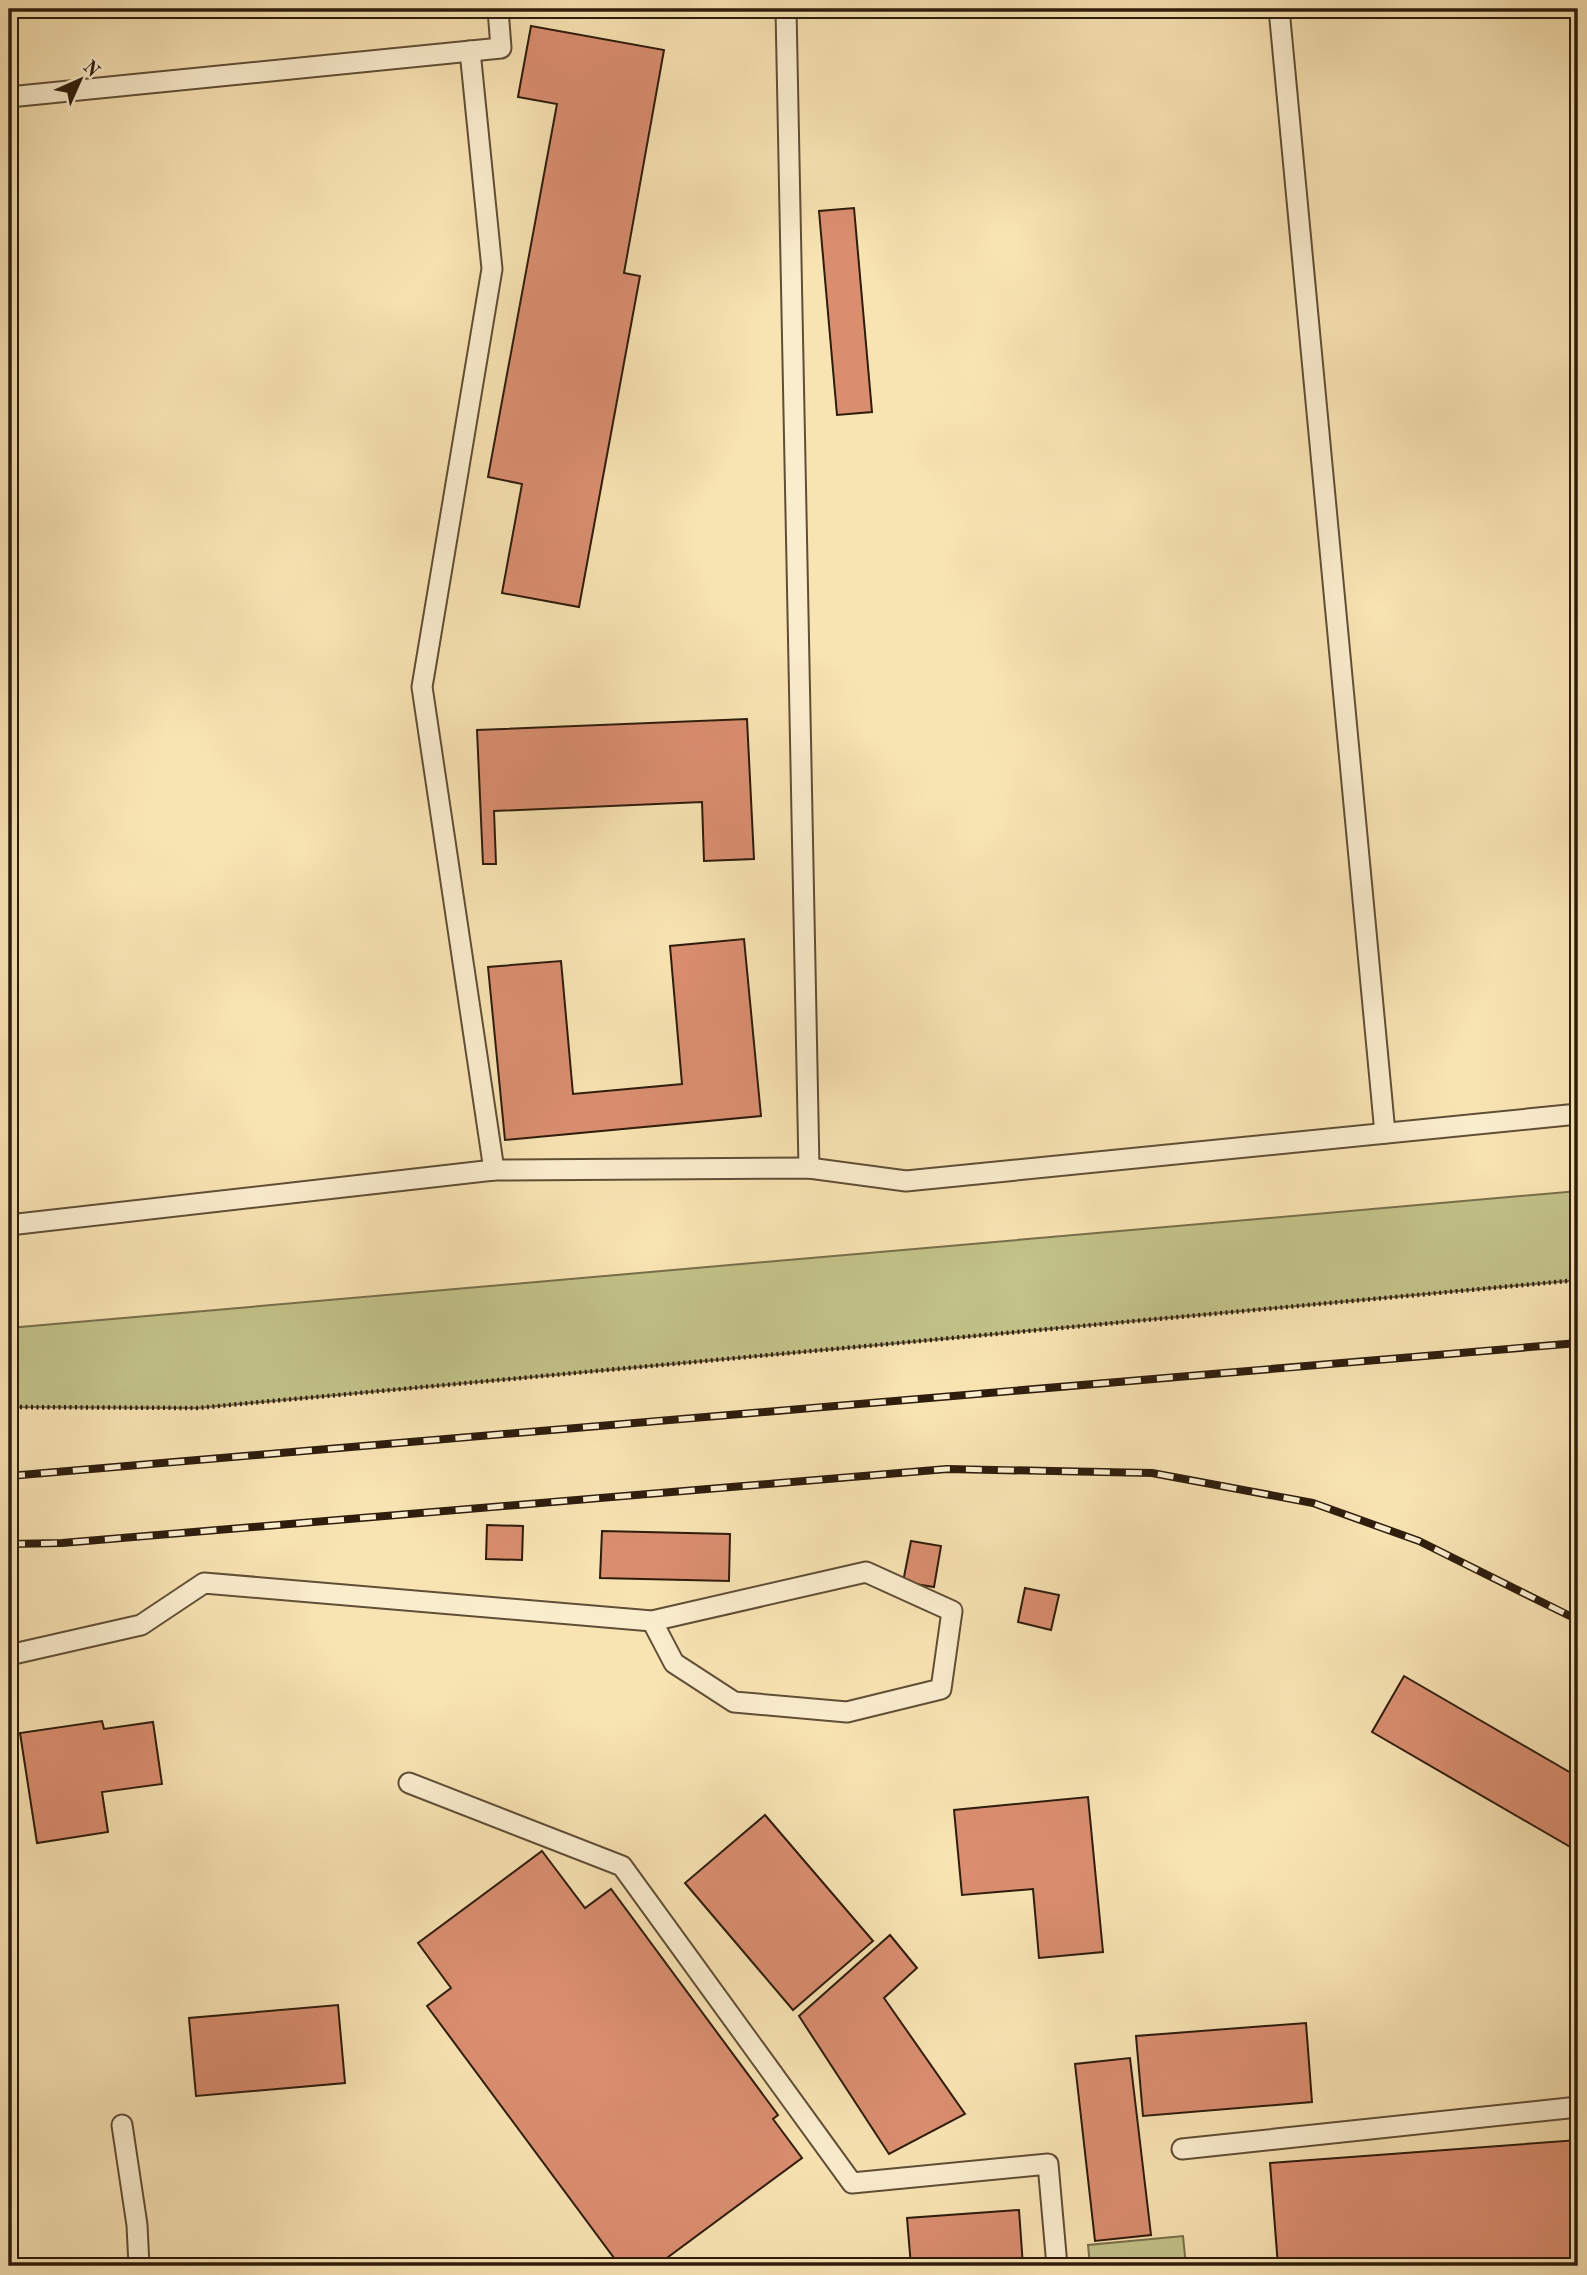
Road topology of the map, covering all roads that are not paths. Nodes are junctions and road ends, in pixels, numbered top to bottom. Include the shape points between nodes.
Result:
1 (498, 9) edge
2 (786, 9) edge
3 (1279, 9) edge
4 (470, 51) junction
5 (9, 97) edge
6 (1578, 1114) edge
7 (1385, 1133) junction
8 (809, 1168) junction
9 (494, 1170) junction
10 (9, 1225) edge
11 (652, 1622) junction
12 (9, 1655) edge
13 (409, 1783) dead end
14 (1578, 2107) edge
15 (122, 2125) dead end
16 (1182, 2149) dead end
17 (139, 2266) edge
18 (1058, 2266) edge

1 - 4 lane via 501,48
2 - 8 lane
3 - 7 lane
4 - 5 lane
4 - 9 lane via 492,269 422,687
6 - 7 lane
7 - 8 lane via 906,1181
8 - 9 lane
9 - 10 lane
11 - 11 lane via 866,1572 952,1611 941,1689 847,1712 734,1702 674,1662
11 - 12 lane via 204,1583 141,1625
13 - 18 lane via 622,1866 852,2183 1048,2164
14 - 16 lane
15 - 17 lane

